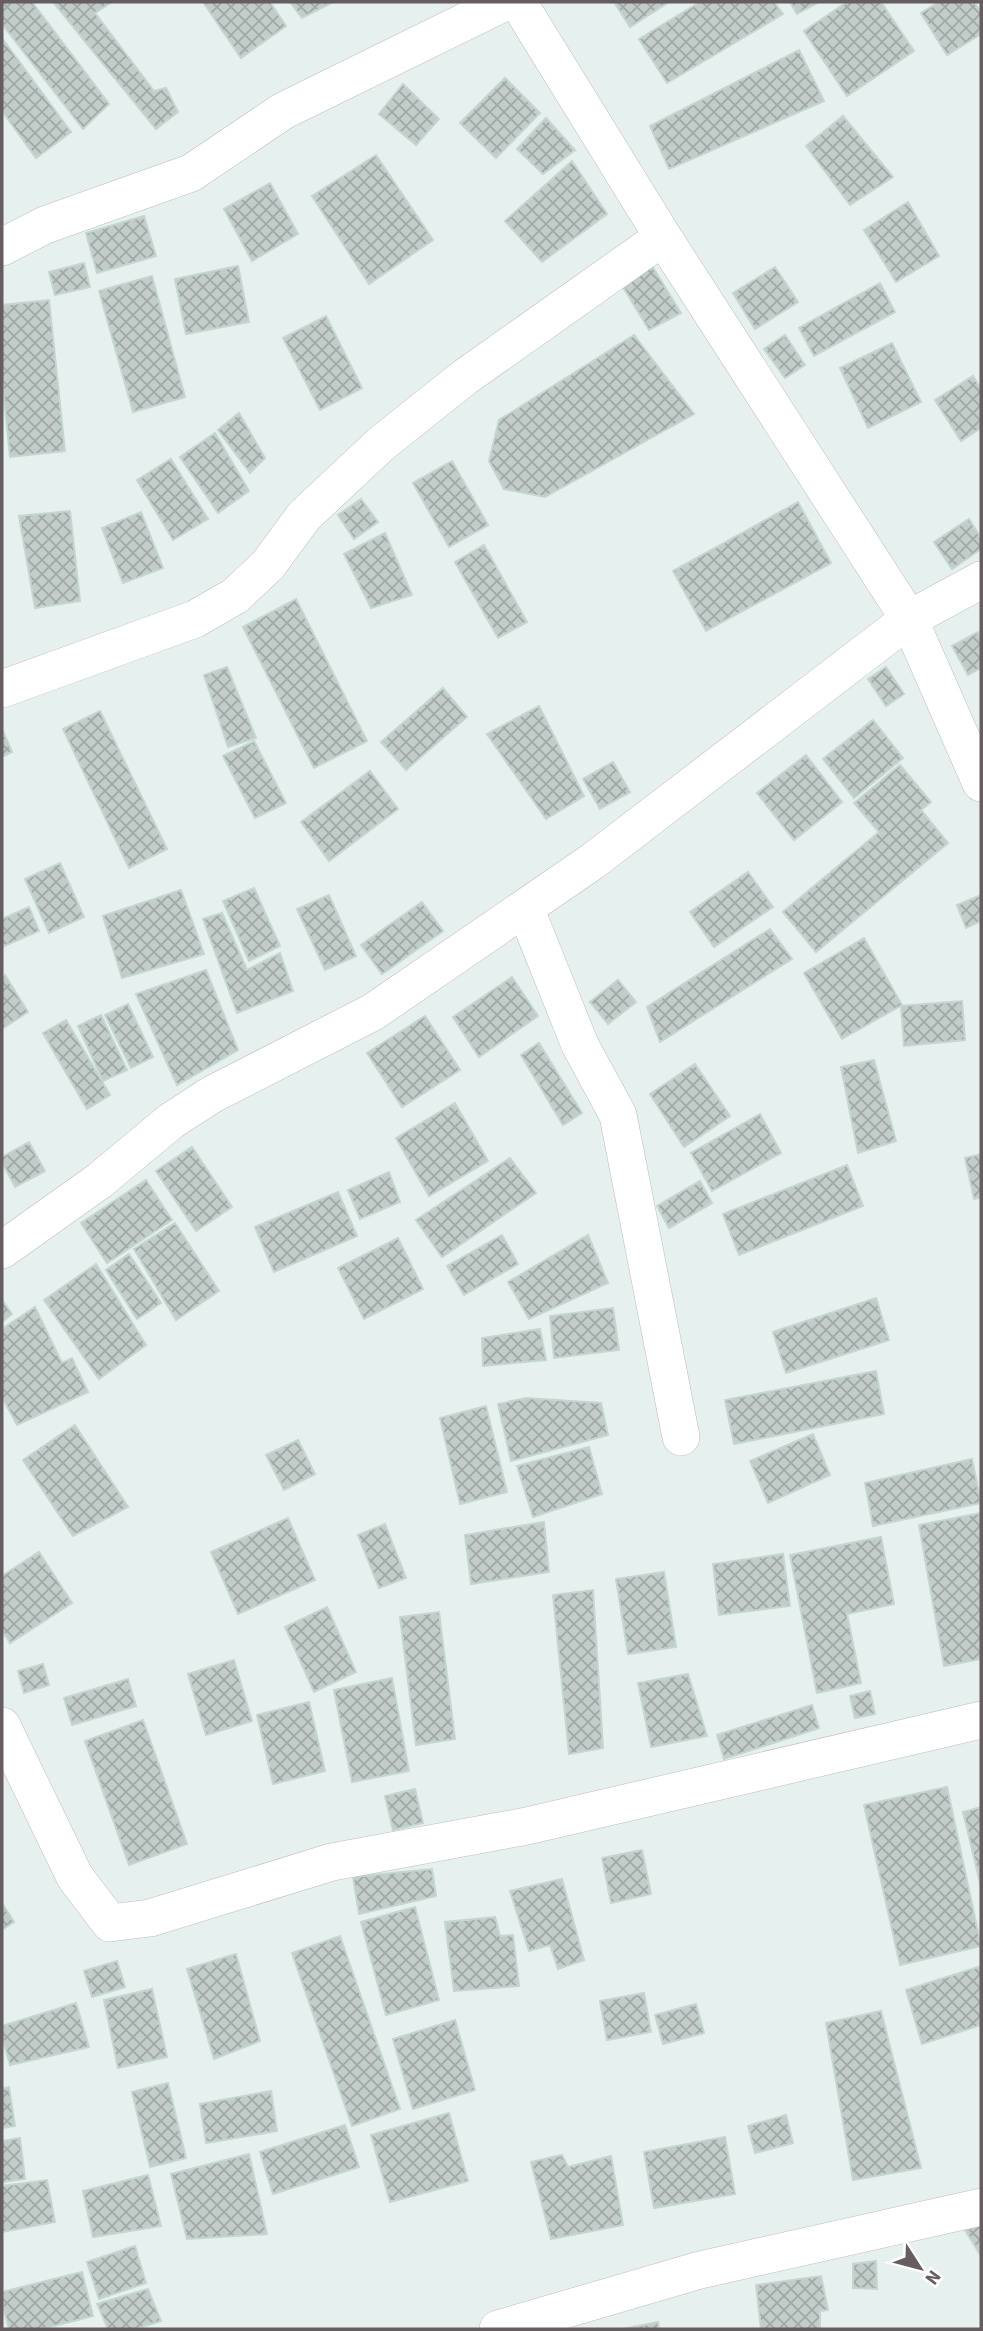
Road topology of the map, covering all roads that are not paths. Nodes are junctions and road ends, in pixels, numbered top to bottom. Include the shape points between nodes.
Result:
1 (505, 2) edge
2 (518, 2) edge
3 (663, 237) junction
4 (2, 247) edge
5 (981, 580) edge
6 (909, 620) junction
7 (2, 689) edge
8 (981, 783) edge
9 (524, 908) junction
10 (2, 1250) edge
11 (681, 1437) dead end
12 (981, 1720) edge
13 (2, 1726) edge
14 (981, 2207) edge
15 (498, 2329) edge

1 - 4 street via 283,111 191,173 45,225
2 - 3 street
3 - 6 street
3 - 7 street via 465,377 382,443 304,516 268,565 236,596 195,619
5 - 6 street
6 - 8 street
6 - 9 street via 593,861
9 - 10 street via 373,1012 171,1121 99,1181
9 - 11 street via 580,1045 618,1115
12 - 13 street via 527,1826 332,1862 150,1918 110,1923 75,1877
14 - 15 street via 700,2270

